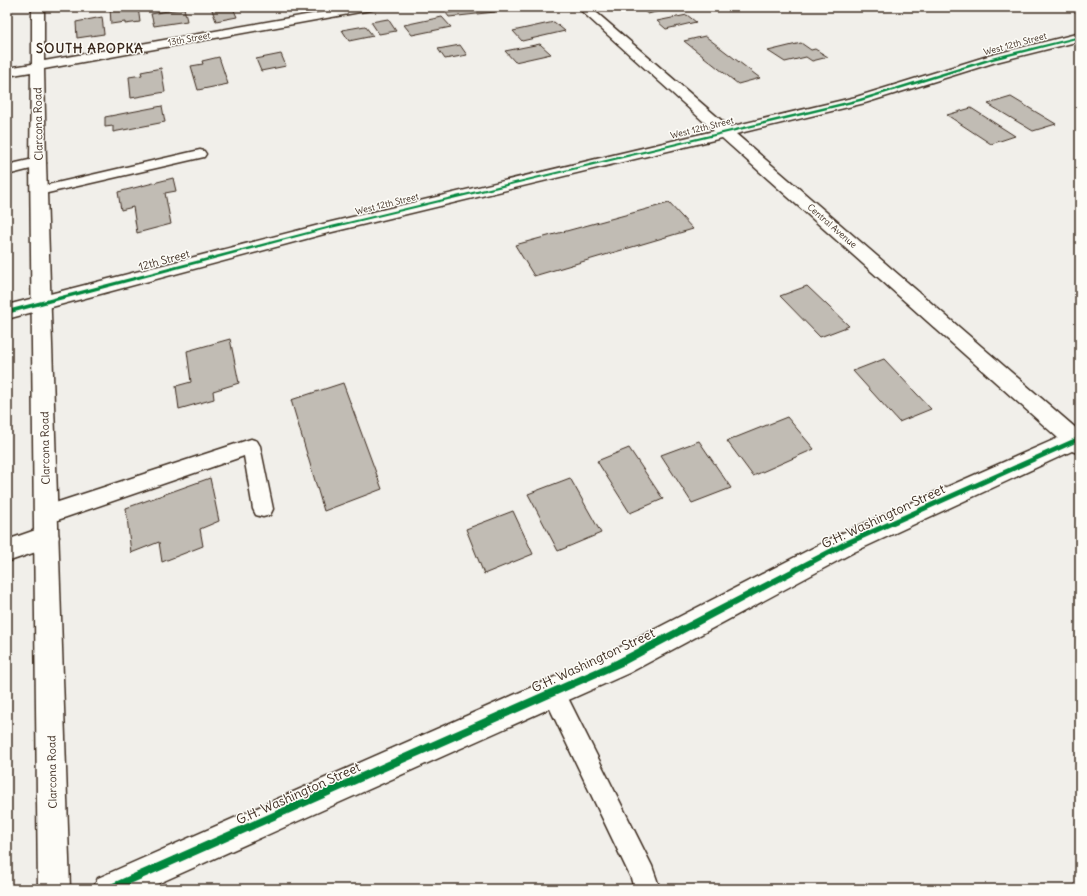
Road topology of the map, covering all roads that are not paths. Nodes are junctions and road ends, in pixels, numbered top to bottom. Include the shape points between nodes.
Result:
1 (38, 7) edge
2 (371, 7) edge
3 (583, 7) edge
4 (1080, 37) edge
5 (37, 66) junction
6 (7, 72) edge
7 (724, 131) junction
8 (200, 154) dead end
9 (38, 163) junction
10 (7, 170) edge
11 (39, 191) junction
12 (327, 228) joint
13 (42, 302) junction
14 (7, 312) edge
15 (1078, 441) edge
16 (264, 510) dead end
17 (47, 526) junction
18 (7, 551) edge
19 (553, 692) junction
20 (54, 889) edge
21 (109, 889) edge
22 (647, 889) edge

1 - 5 street, Clarcona Road
2 - 5 street, 13th Street
3 - 7 street, Central Avenue
4 - 7 street, West 12th Street via 992,59 860,100
5 - 6 street, 13th Street
5 - 9 street, Clarcona Road
7 - 12 street, West 12th Street
7 - 15 street, Central Avenue
8 - 11 lane
9 - 10 street
9 - 11 street, Clarcona Road
11 - 13 street, Clarcona Road
12 - 13 street, 12th Street
13 - 14 street, 12th Street
13 - 17 street, Clarcona Road
15 - 19 street, G.H. Washington Street via 845,544 619,663
16 - 17 lane via 251,446
17 - 18 street
17 - 20 street, Clarcona Road
19 - 21 street, G.H. Washington Street
19 - 22 lane via 643,875

